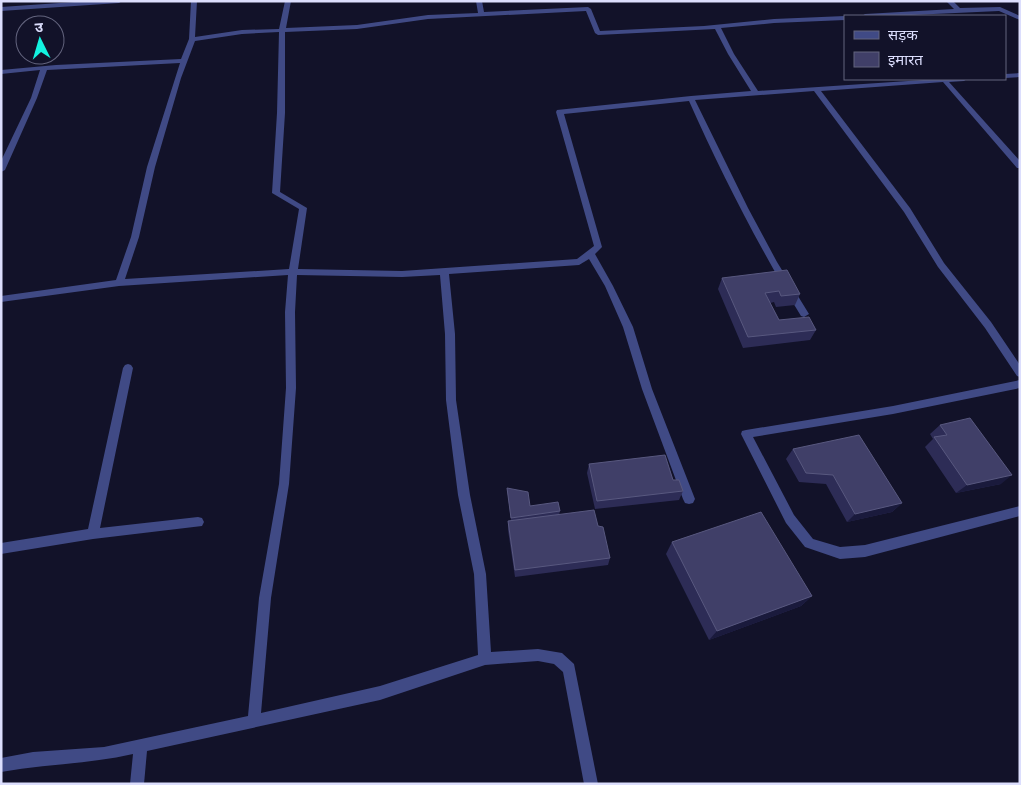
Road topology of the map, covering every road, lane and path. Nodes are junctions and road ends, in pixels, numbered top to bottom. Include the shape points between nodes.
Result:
1 (118, 1) edge
2 (194, 1) edge
3 (288, 1) edge
4 (479, 1) edge
5 (949, 1) edge
6 (59, 4) edge
7 (1, 10) edge
8 (959, 10) junction
9 (482, 14) junction
10 (882, 15) edge
11 (844, 18) edge
12 (1020, 18) edge
13 (717, 26) junction
14 (282, 31) junction
15 (192, 39) junction
16 (184, 61) junction
17 (44, 68) junction
18 (1, 72) edge
19 (1020, 75) edge
20 (1006, 76) edge
21 (944, 80) joint
22 (816, 89) junction
23 (756, 93) junction
24 (691, 98) junction
25 (1020, 166) edge
26 (1, 170) edge
27 (590, 253) junction
28 (293, 272) junction
29 (444, 272) junction
30 (119, 283) junction
31 (1, 299) edge
32 (804, 314) dead end
33 (128, 368) dead end
34 (1020, 373) edge
35 (1020, 384) edge
36 (689, 499) dead end
37 (1020, 511) edge
38 (198, 522) dead end
39 (93, 534) junction
40 (1, 549) edge
41 (485, 659) junction
42 (254, 721) junction
43 (141, 746) junction
44 (1, 765) edge
45 (137, 784) edge
46 (591, 784) edge

1 - 6 street
2 - 15 street
3 - 14 street
4 - 9 street
5 - 8 street
6 - 7 street
8 - 10 street
8 - 12 street via 1000,9
9 - 13 street via 588,9 598,33
9 - 14 street
11 - 13 street
13 - 23 street
14 - 15 street via 242,32
14 - 28 street via 276,194 303,208
15 - 16 street
16 - 17 street
16 - 30 street
17 - 18 street
17 - 26 street
19 - 20 street
21 - 22 street
21 - 25 street
22 - 23 street
22 - 34 street via 907,210 941,265 988,325
23 - 24 street
24 - 27 street via 560,112 598,247
24 - 32 street via 749,216
27 - 29 street via 578,262
27 - 36 street via 628,327 650,397
28 - 29 street
28 - 30 street
28 - 42 street via 291,388 284,484 265,598
29 - 41 street via 450,334 451,400 464,495 480,574
30 - 31 street
33 - 39 street
35 - 37 street via 893,410 746,434 790,519 809,543 840,553 865,551
38 - 39 street
39 - 40 street
41 - 42 street via 380,693
41 - 46 street via 538,655 557,658 569,669
42 - 43 street
43 - 44 street via 104,754
43 - 45 street

